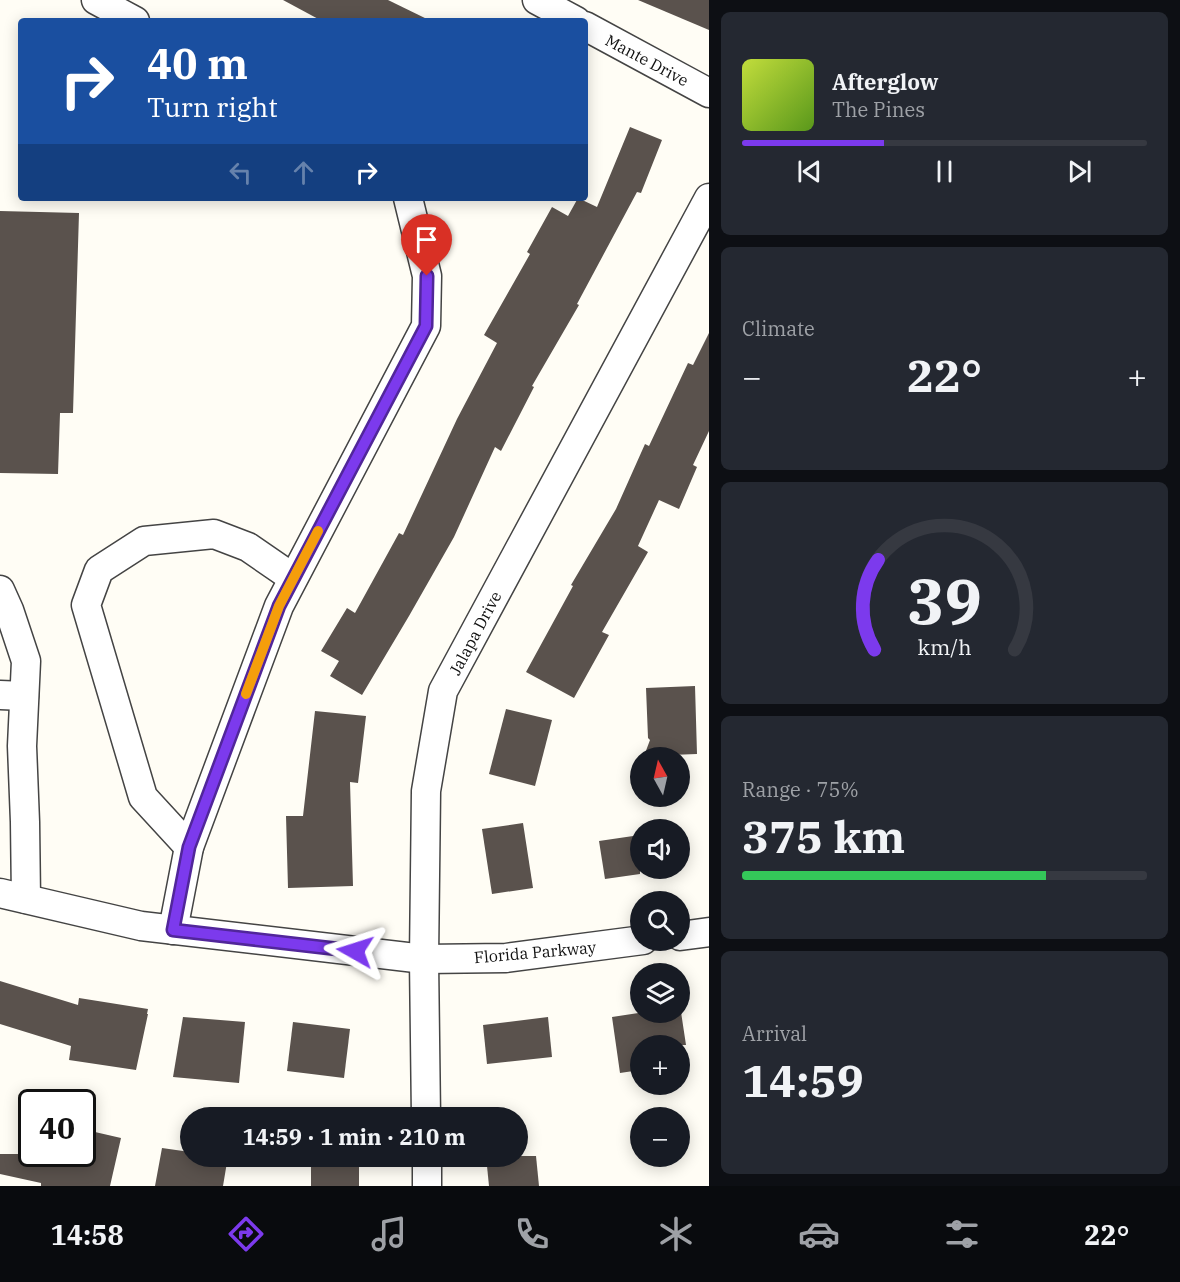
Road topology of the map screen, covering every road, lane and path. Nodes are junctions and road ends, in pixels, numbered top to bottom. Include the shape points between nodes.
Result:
1 (96, 0) edge
2 (537, 0) edge
3 (129, 18) edge
4 (570, 18) edge
5 (588, 28) edge
6 (709, 93) edge
7 (709, 198) edge
8 (409, 201) edge
9 (293, 578) junction
10 (0, 590) edge
11 (12, 695) edge
12 (12, 793) edge
13 (189, 847) junction
14 (13, 896) edge
15 (173, 930) junction
16 (709, 932) edge
17 (690, 935) edge
18 (630, 942) edge
19 (424, 959) junction
20 (426, 1107) edge
21 (427, 1167) edge
22 (427, 1186) edge

1 - 3 street
2 - 4 street
5 - 6 street, Mante Drive
7 - 19 street, Jalapa Drive via 443,692 426,791
8 - 9 street via 427,276 426,326
9 - 13 street
9 - 13 street via 248,547 214,534 144,541 99,570 86,606 143,797
10 - 11 street via 26,661
11 - 12 street via 22,746
12 - 14 street
13 - 15 street
14 - 15 street, Florida Parkway
15 - 19 street, Florida Parkway
16 - 17 street
18 - 19 street, Florida Parkway via 506,958
19 - 20 street, Jalapa Drive
21 - 22 street

